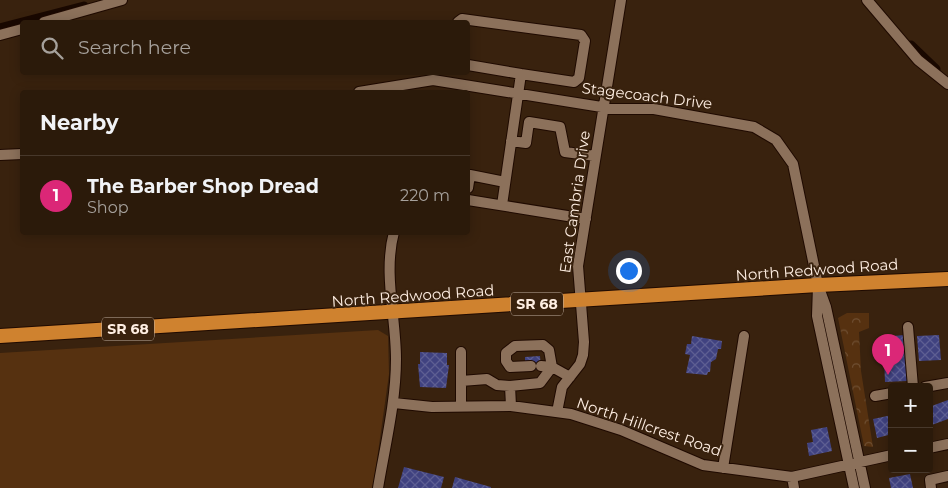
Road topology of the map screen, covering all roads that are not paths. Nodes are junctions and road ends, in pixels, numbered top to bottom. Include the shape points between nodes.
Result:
1 (122, 0) edge
2 (621, 0) edge
3 (867, 0) edge
4 (51, 20) edge
5 (470, 20) edge
6 (20, 30) edge
7 (0, 35) edge
8 (470, 65) edge
9 (521, 74) junction
10 (423, 81) junction
11 (948, 84) edge
12 (371, 90) edge
13 (421, 90) edge
14 (518, 94) junction
15 (603, 107) junction
16 (511, 141) junction
17 (20, 154) edge
18 (0, 155) edge
19 (596, 156) junction
20 (470, 175) edge
21 (505, 182) junction
22 (470, 200) edge
23 (502, 205) junction
24 (586, 219) junction
25 (394, 235) edge
26 (948, 279) edge
27 (818, 285) junction
28 (580, 302) junction
29 (393, 313) junction
30 (908, 327) dead end
31 (0, 336) edge
32 (744, 336) dead end
33 (461, 352) dead end
34 (552, 367) junction
35 (570, 377) junction
36 (461, 381) junction
37 (913, 383) edge
38 (948, 383) edge
39 (510, 386) junction
40 (933, 386) edge
41 (888, 394) edge
42 (875, 396) dead end
43 (394, 403) dead end
44 (511, 406) junction
45 (461, 407) junction
46 (557, 412) junction
47 (948, 444) edge
48 (933, 447) edge
49 (888, 456) edge
50 (859, 461) junction
51 (848, 463) junction
52 (723, 468) junction
53 (948, 476) edge
54 (793, 483) edge
55 (378, 488) edge
56 (854, 488) edge
57 (865, 488) edge
58 (931, 488) edge

1 - 4 street
2 - 15 street, East Cambria Drive
3 - 11 street via 918,60
5 - 9 street via 581,35 585,40 579,78 574,82
6 - 7 street
8 - 9 street
9 - 14 street
10 - 12 street, Stagecoach Drive
10 - 13 street
10 - 14 street, Stagecoach Drive
14 - 15 street, Stagecoach Drive
14 - 16 street
15 - 19 street, East Cambria Drive
15 - 27 street, Stagecoach Drive via 654,109 737,122 754,127 776,140 796,173
16 - 19 street via 526,143 529,122 560,127 564,152
16 - 21 street
17 - 18 street
19 - 24 street, East Cambria Drive
20 - 21 street
21 - 23 street
22 - 23 street
23 - 24 street
24 - 28 street, East Cambria Drive via 578,266
25 - 29 street via 390,261
26 - 27 main road, North Redwood Road / SR 68
27 - 28 main road, North Redwood Road / SR 68
27 - 50 street via 826,307
27 - 51 street via 818,316
28 - 29 main road, North Redwood Road / SR 68
28 - 35 street, East Cambria Drive via 583,355
29 - 31 main road, North Redwood Road / SR 68
29 - 55 street via 395,376
30 - 37 street
32 - 52 street
33 - 36 street
34 - 34 street via 510,367 505,359 507,350 515,346 544,345 549,350
34 - 35 street
34 - 39 street via 540,383
35 - 46 street, East Cambria Drive via 562,387
36 - 39 street via 487,379 497,385
36 - 45 street
38 - 40 street
39 - 44 street
41 - 42 street
43 - 45 street, North Hillcrest Road
44 - 45 street, North Hillcrest Road
44 - 46 street, North Hillcrest Road
46 - 52 street, North Hillcrest Road via 621,430 679,456
47 - 48 street
49 - 50 street, North Hillcrest Road
50 - 51 street, North Hillcrest Road
50 - 57 street
51 - 54 street, North Hillcrest Road
51 - 56 street
52 - 54 street, North Hillcrest Road
53 - 58 street via 930,480

